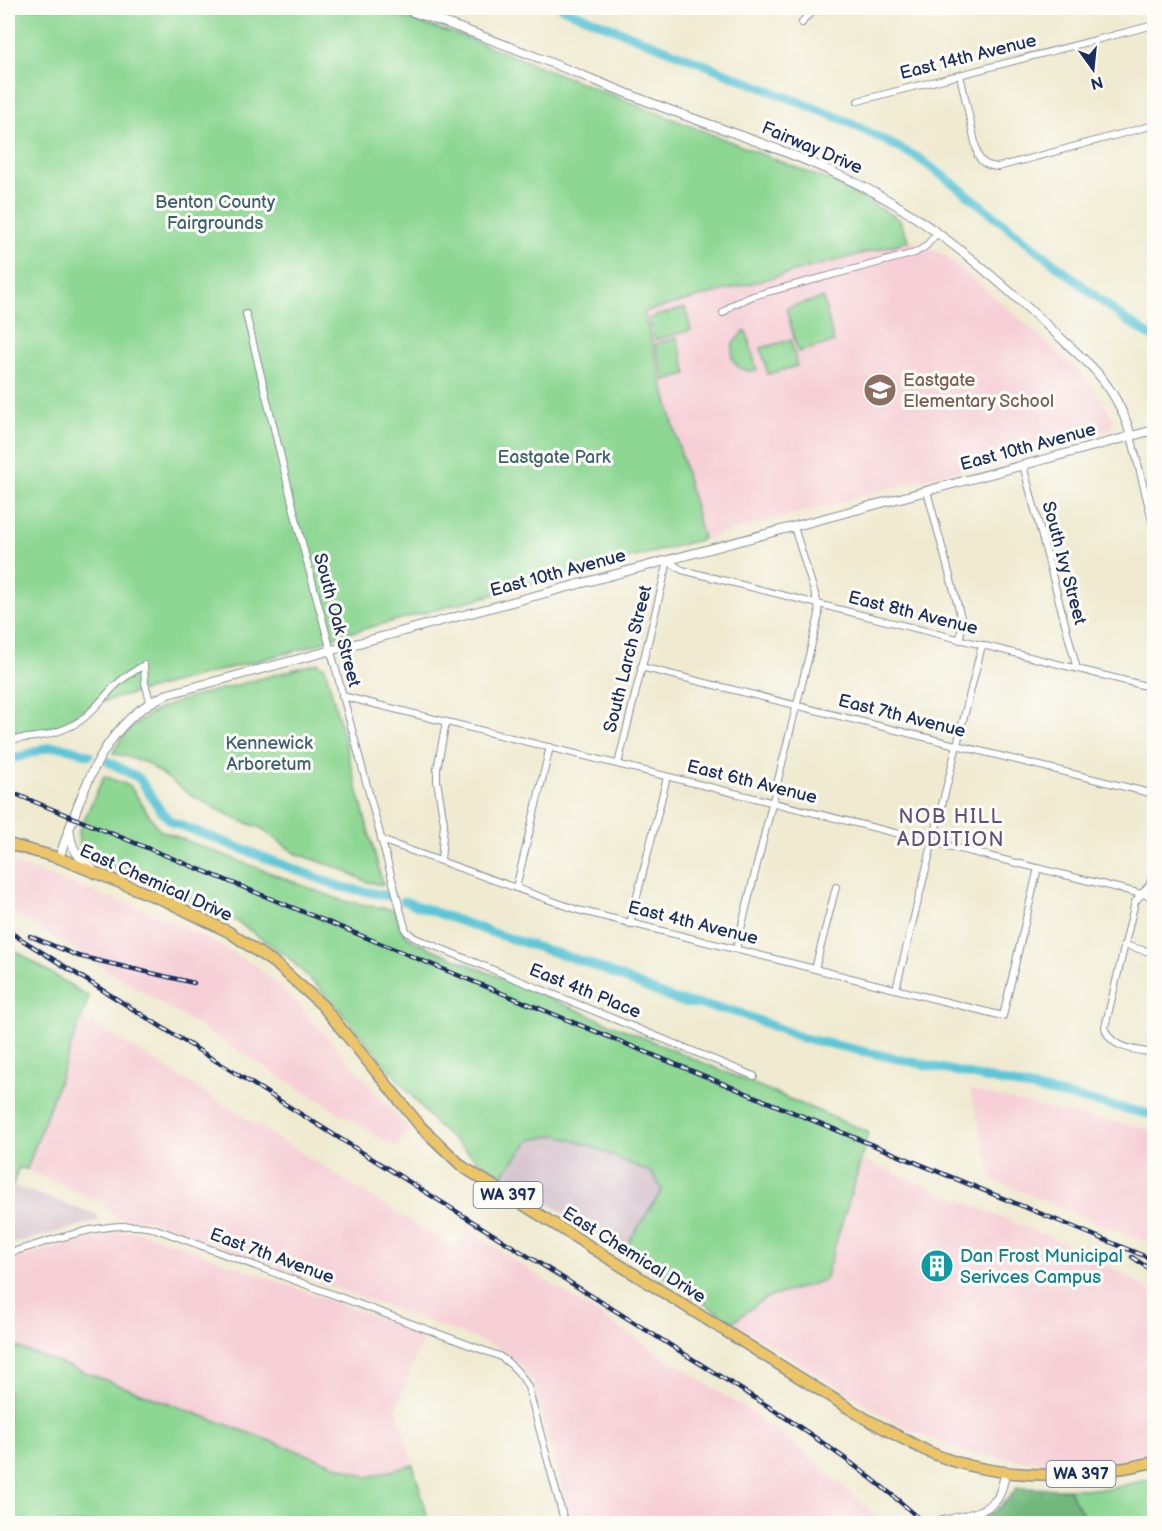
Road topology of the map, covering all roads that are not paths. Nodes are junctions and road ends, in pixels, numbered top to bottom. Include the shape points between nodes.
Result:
1 (400, 8) edge
2 (798, 8) edge
3 (828, 8) edge
4 (807, 15) junction
5 (802, 23) dead end
6 (1155, 25) edge
7 (960, 75) junction
8 (858, 101) dead end
9 (1155, 125) edge
10 (937, 233) junction
11 (723, 313) dead end
12 (246, 314) dead end
13 (1155, 430) edge
14 (1131, 436) junction
15 (1023, 465) junction
16 (927, 491) junction
17 (794, 526) junction
18 (1155, 528) edge
19 (668, 561) junction
20 (818, 604) junction
21 (960, 640) junction
22 (982, 645) junction
23 (330, 651) junction
24 (641, 667) junction
25 (1077, 669) junction
26 (1155, 688) edge
27 (342, 696) junction
28 (150, 701) junction
29 (797, 706) junction
30 (446, 722) junction
31 (8, 739) edge
32 (957, 745) junction
33 (550, 747) junction
34 (618, 764) junction
35 (666, 777) junction
36 (1155, 794) edge
37 (773, 803) junction
38 (70, 830) junction
39 (381, 840) junction
40 (933, 842) junction
41 (8, 844) edge
42 (59, 858) junction
43 (441, 861) junction
44 (1155, 866) edge
45 (1038, 868) junction
46 (100, 874) junction
47 (836, 887) dead end
48 (516, 888) junction
49 (1142, 894) junction
50 (1155, 897) edge
51 (630, 924) junction
52 (406, 931) joint
53 (1124, 945) junction
54 (736, 949) junction
55 (1155, 953) edge
56 (815, 969) junction
57 (896, 989) junction
58 (1155, 1053) edge
59 (754, 1076) dead end
60 (8, 1253) edge
61 (1155, 1462) edge
62 (1006, 1472) junction
63 (565, 1524) edge
64 (932, 1524) edge

1 - 10 street, Fairway Drive via 481,34 791,154 867,189
2 - 4 street
3 - 4 street
4 - 5 street
6 - 7 street, East 14th Avenue
7 - 8 street, East 14th Avenue
7 - 9 street via 978,156 984,164 998,167
10 - 11 street via 915,253 753,296
10 - 14 street, Fairway Drive via 1096,371 1119,403
12 - 23 street, South Oak Street
13 - 14 street, East 10th Avenue
14 - 15 street, East 10th Avenue
14 - 18 street
15 - 16 street, East 10th Avenue
15 - 25 street, South Ivy Street
16 - 17 street, East 10th Avenue
16 - 21 street via 962,621
17 - 19 street, East 10th Avenue
17 - 20 street
19 - 20 street, East 8th Avenue via 682,570
19 - 23 street, East 10th Avenue
19 - 24 street, South Larch Street
20 - 21 street, East 8th Avenue
20 - 29 street via 819,615
21 - 22 street, East 8th Avenue
22 - 25 street, East 8th Avenue
22 - 32 street
23 - 27 street, South Oak Street
23 - 28 street, East 10th Avenue
24 - 29 street, East 7th Avenue
24 - 34 street, South Larch Street
25 - 26 street, East 8th Avenue
27 - 30 street, East 6th Avenue
27 - 39 street, South Oak Street
28 - 31 street via 144,665 67,728 27,739
28 - 38 street, East 10th Avenue via 106,746
29 - 32 street, East 7th Avenue
29 - 37 street
30 - 33 street, East 6th Avenue
30 - 43 street via 437,769 444,823
32 - 36 street, East 7th Avenue
32 - 40 street
33 - 34 street, East 6th Avenue
33 - 48 street
34 - 35 street, East 6th Avenue
35 - 37 street, East 6th Avenue
35 - 51 street
37 - 40 street, East 6th Avenue
37 - 54 street
38 - 42 street, East 10th Avenue
38 - 46 street via 75,851
39 - 43 street, East 4th Avenue
39 - 52 street, South Oak Street
40 - 45 street, East 6th Avenue
40 - 57 street
41 - 42 main road, East Chemical Drive / WA 397
42 - 46 main road, East Chemical Drive / WA 397
43 - 48 street, East 4th Avenue
44 - 49 street via 1150,884
45 - 49 street, East 6th Avenue
45 - 57 street, East 4th Avenue via 1003,1016
46 - 62 main road, East Chemical Drive / WA 397 via 229,932 277,964 322,1005 421,1127 463,1167 866,1419 929,1452
47 - 56 street
48 - 51 street, East 4th Avenue
49 - 50 street, East 6th Avenue
49 - 53 street via 1135,902
51 - 54 street, East 4th Avenue
52 - 59 street, East 4th Place
53 - 55 street
53 - 58 street via 1105,1027 1108,1037 1125,1047
54 - 56 street, East 4th Avenue
56 - 57 street, East 4th Avenue
60 - 63 street, East 7th Avenue via 111,1226 140,1225 510,1362 528,1387
61 - 62 main road, East Chemical Drive / WA 397 via 1117,1471 1056,1476
62 - 64 street via 1001,1491 988,1507

